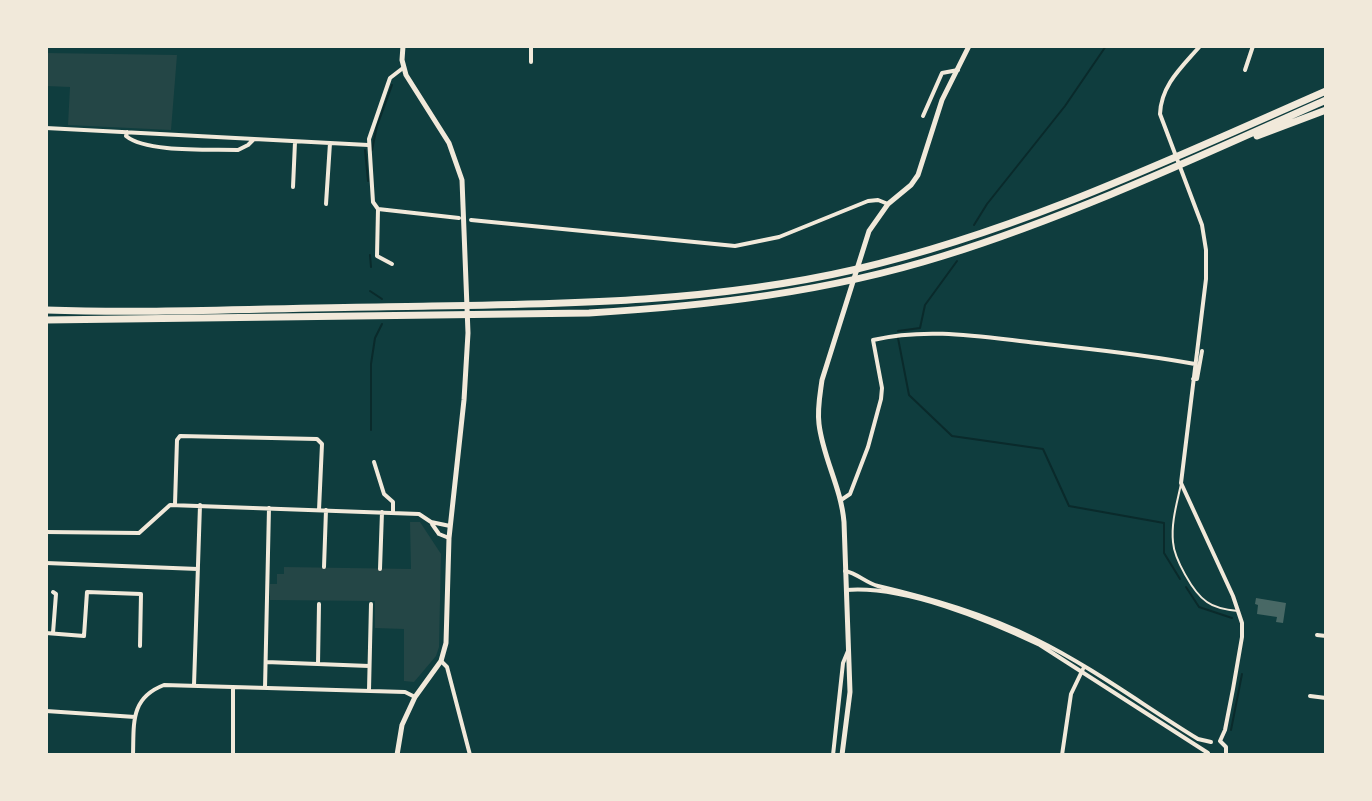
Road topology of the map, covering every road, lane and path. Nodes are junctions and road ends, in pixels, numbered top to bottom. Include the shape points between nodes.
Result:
1 (403, 46) edge
2 (531, 46) edge
3 (969, 46) edge
4 (1200, 46) edge
5 (1253, 46) edge
6 (531, 62) dead end
7 (403, 68) junction
8 (958, 70) junction
9 (1245, 70) dead end
10 (1326, 91) edge
11 (1326, 100) edge
12 (1326, 110) edge
13 (923, 116) dead end
14 (46, 128) edge
15 (127, 132) junction
16 (253, 140) junction
17 (295, 141) junction
18 (330, 143) junction
19 (368, 145) junction
20 (1213, 151) junction
21 (293, 187) dead end
22 (326, 204) dead end
23 (888, 204) junction
24 (378, 209) junction
25 (459, 218) dead end
26 (471, 220) dead end
27 (392, 264) dead end
28 (46, 310) edge
29 (46, 320) edge
30 (1202, 351) dead end
31 (1195, 364) junction
32 (1193, 379) junction
33 (374, 462) dead end
34 (1181, 483) junction
35 (841, 500) junction
36 (175, 504) junction
37 (200, 505) junction
38 (269, 508) junction
39 (319, 510) junction
40 (326, 510) junction
41 (382, 512) junction
42 (393, 512) junction
43 (431, 522) junction
44 (450, 526) junction
45 (46, 532) edge
46 (449, 538) junction
47 (46, 563) edge
48 (324, 567) dead end
49 (198, 569) junction
50 (380, 569) dead end
51 (845, 571) junction
52 (846, 590) junction
53 (53, 592) dead end
54 (319, 604) dead end
55 (371, 604) dead end
56 (1239, 611) junction
57 (46, 633) edge
58 (53, 633) junction
59 (1317, 635) dead end
60 (1326, 636) edge
61 (140, 646) dead end
62 (849, 648) junction
63 (441, 661) junction
64 (266, 662) junction
65 (318, 664) junction
66 (369, 666) junction
67 (1083, 669) junction
68 (194, 685) junction
69 (233, 687) junction
70 (265, 688) junction
71 (369, 690) junction
72 (1310, 696) dead end
73 (415, 697) junction
74 (1326, 698) edge
75 (46, 711) edge
76 (135, 717) junction
77 (1220, 741) junction
78 (1211, 742) junction
79 (1208, 754) edge
80 (133, 755) edge
81 (233, 755) edge
82 (397, 755) edge
83 (470, 755) edge
84 (833, 755) edge
85 (842, 755) edge
86 (1062, 755) edge
87 (1226, 755) edge

1 - 7 street
2 - 6 street
3 - 8 street
4 - 31 street via 1172,78 1160,114 1202,225 1206,250
5 - 9 street
7 - 19 street via 390,78
7 - 44 street via 449,143 462,180 468,333
8 - 13 street via 942,73
8 - 23 street via 938,109 918,175
10 - 28 highway via 991,230 857,269 770,286 588,304
11 - 20 highway
12 - 20 highway
14 - 15 street
15 - 16 street
15 - 16 street via 134,142 172,147 238,150
16 - 17 street
17 - 18 street
17 - 21 street
18 - 19 street
18 - 22 street
19 - 24 street
20 - 29 highway via 941,257 774,295 589,313
23 - 26 street via 868,201 779,237 735,246
23 - 35 street via 862,250 822,380 821,439
24 - 25 street
24 - 27 street via 377,256
30 - 32 street
31 - 32 street
31 - 35 street via 970,335 924,333 873,340 881,399 854,485
32 - 34 street
33 - 42 street
34 - 56 street
34 - 56 lane via 1172,532 1178,562 1204,601
35 - 51 street
36 - 37 street
36 - 39 street via 180,436 317,439 322,444
36 - 45 street via 139,533
37 - 38 street
37 - 49 street
38 - 39 street
38 - 64 street
39 - 40 street
40 - 41 street
40 - 48 street
41 - 42 street
41 - 50 street
42 - 43 street via 419,514
43 - 44 street
43 - 46 street
44 - 46 street
46 - 63 street
47 - 49 street
49 - 68 street
51 - 52 street
51 - 67 street via 868,583 993,620
52 - 62 street
52 - 67 street via 862,587 963,612
53 - 58 street
54 - 65 street
55 - 66 street
56 - 77 street via 1242,637
57 - 58 street
58 - 61 street via 84,636 87,592 141,594
59 - 60 street
62 - 84 street
62 - 85 street via 849,716
63 - 73 street
63 - 83 street
64 - 65 street
64 - 70 street
65 - 66 street
66 - 71 street
67 - 78 street
67 - 79 street
67 - 86 street via 1071,694
68 - 69 street
68 - 76 street via 150,690
69 - 70 street
69 - 81 street
70 - 71 street
71 - 73 street
72 - 74 street
73 - 82 street via 402,725
75 - 76 street
76 - 80 street
77 - 78 street
77 - 87 street
78 - 79 street

